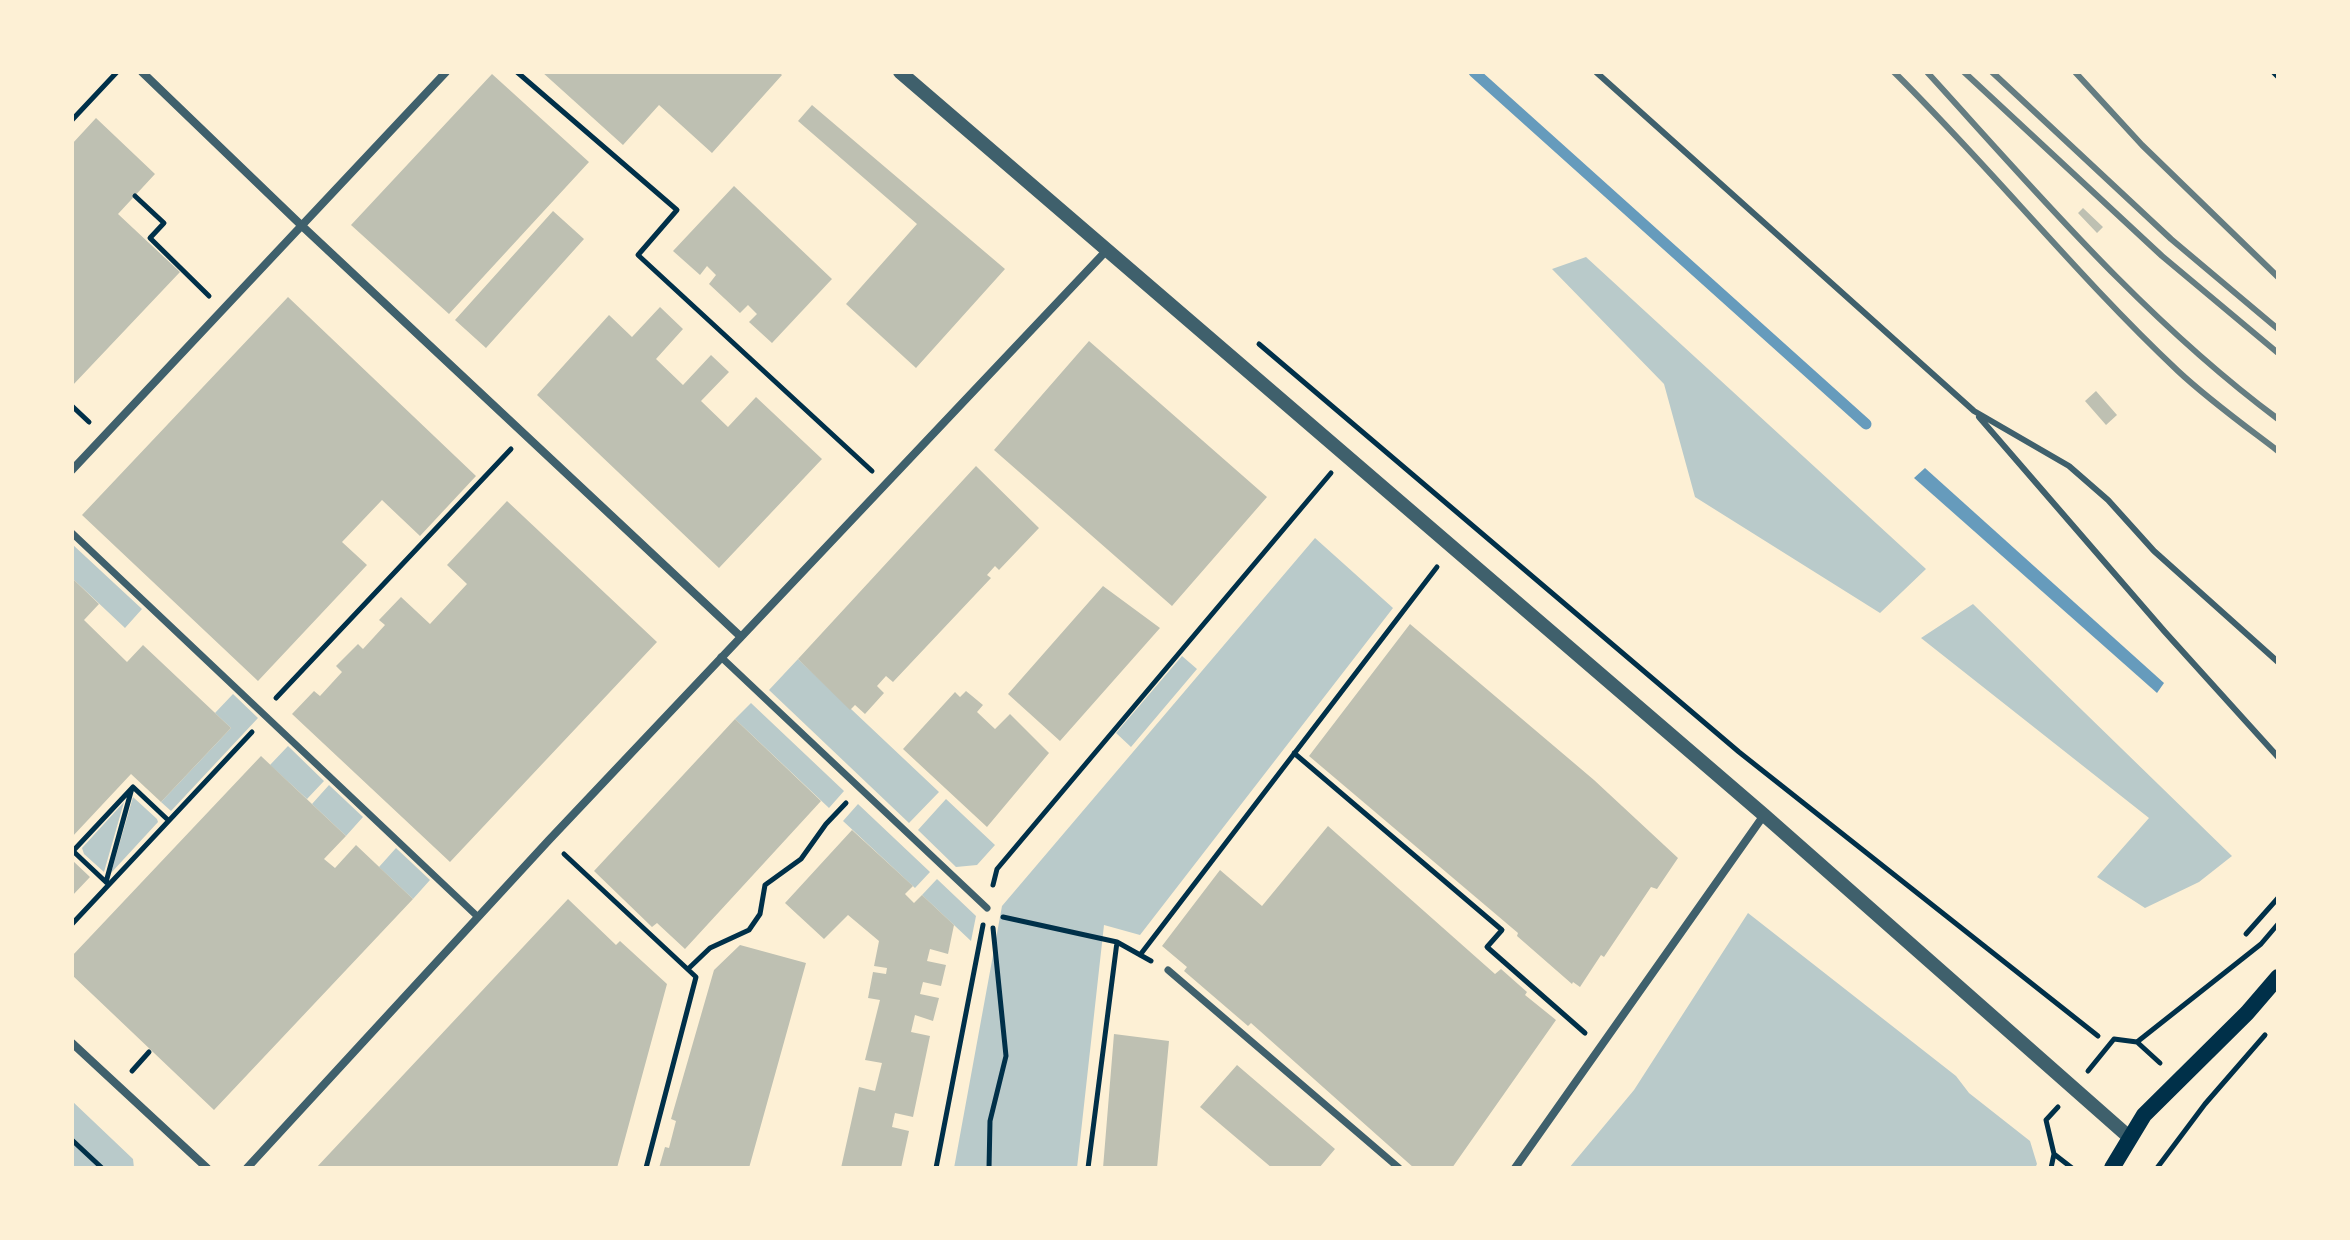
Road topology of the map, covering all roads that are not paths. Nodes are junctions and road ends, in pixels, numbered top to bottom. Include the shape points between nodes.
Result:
1 (142, 72) edge
2 (446, 72) edge
3 (900, 72) edge
4 (1596, 72) edge
5 (301, 225) junction
6 (1107, 250) junction
7 (1974, 411) junction
8 (72, 470) edge
9 (72, 533) edge
10 (740, 636) junction
11 (721, 657) junction
12 (2278, 662) edge
13 (2278, 757) edge
14 (1764, 815) junction
15 (989, 912) road end
16 (478, 917) junction
17 (1168, 970) road end
18 (2278, 977) edge
19 (72, 1043) edge
20 (2129, 1137) junction
21 (207, 1168) edge
22 (247, 1168) edge
23 (1399, 1168) edge
24 (1515, 1168) edge
25 (2112, 1168) edge

1 - 5 street
2 - 5 street
3 - 6 street
4 - 7 lane
5 - 8 street
5 - 10 street
6 - 10 street
6 - 14 street
7 - 12 lane via 2069,466
7 - 13 lane
9 - 16 street
10 - 11 street
11 - 15 street
11 - 16 street
14 - 20 street
14 - 24 street
16 - 22 street
17 - 23 street
18 - 20 main road via 2144,1115
19 - 21 street
20 - 25 main road

